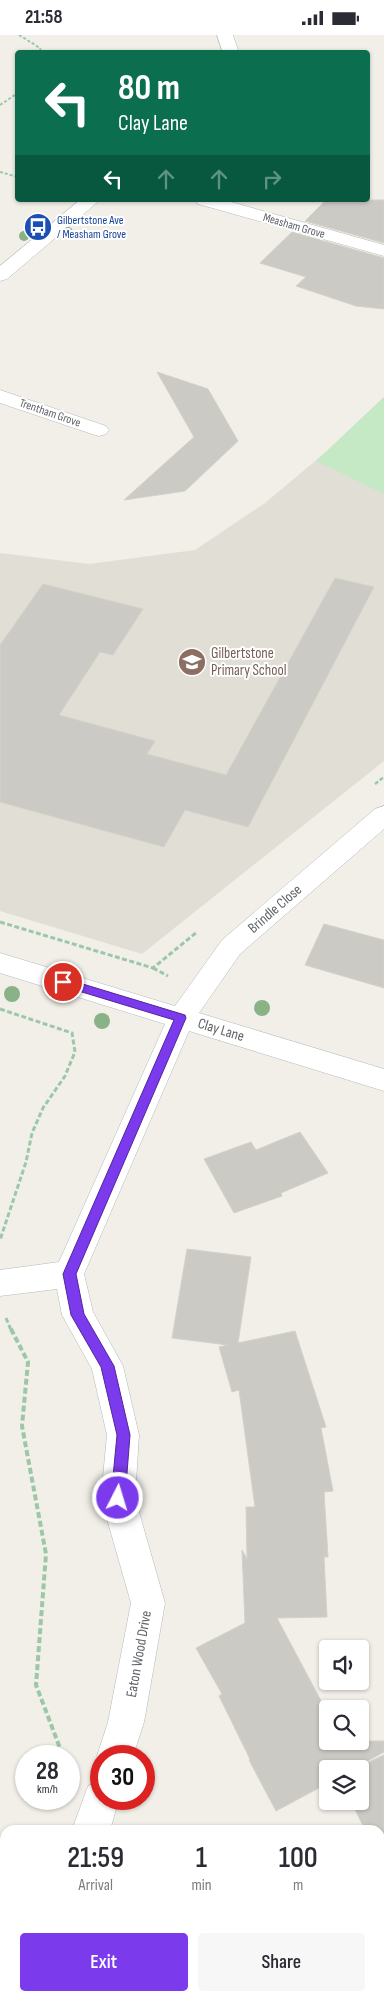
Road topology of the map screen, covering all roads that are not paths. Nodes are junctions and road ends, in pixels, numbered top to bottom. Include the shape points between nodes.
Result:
1 (224, 35) edge
2 (230, 50) edge
3 (89, 202) edge
4 (211, 202) edge
5 (384, 251) edge
6 (0, 275) edge
7 (0, 396) edge
8 (99, 430) dead end
9 (384, 815) edge
10 (0, 963) edge
11 (181, 1018) junction
12 (384, 1080) edge
13 (69, 1274) junction
14 (0, 1283) edge
15 (119, 1745) edge
16 (97, 1810) edge
17 (93, 1825) edge

1 - 2 street
3 - 6 street
4 - 5 street, Measham Grove
7 - 8 street, Trentham Grove
9 - 11 street, Brindle Close via 231,947
10 - 11 street, Clay Lane
11 - 12 street, Clay Lane
11 - 13 street
13 - 14 street
13 - 15 street, Eaton Wood Drive via 78,1315 107,1366 123,1435 118,1498 148,1603 126,1722
16 - 17 street

